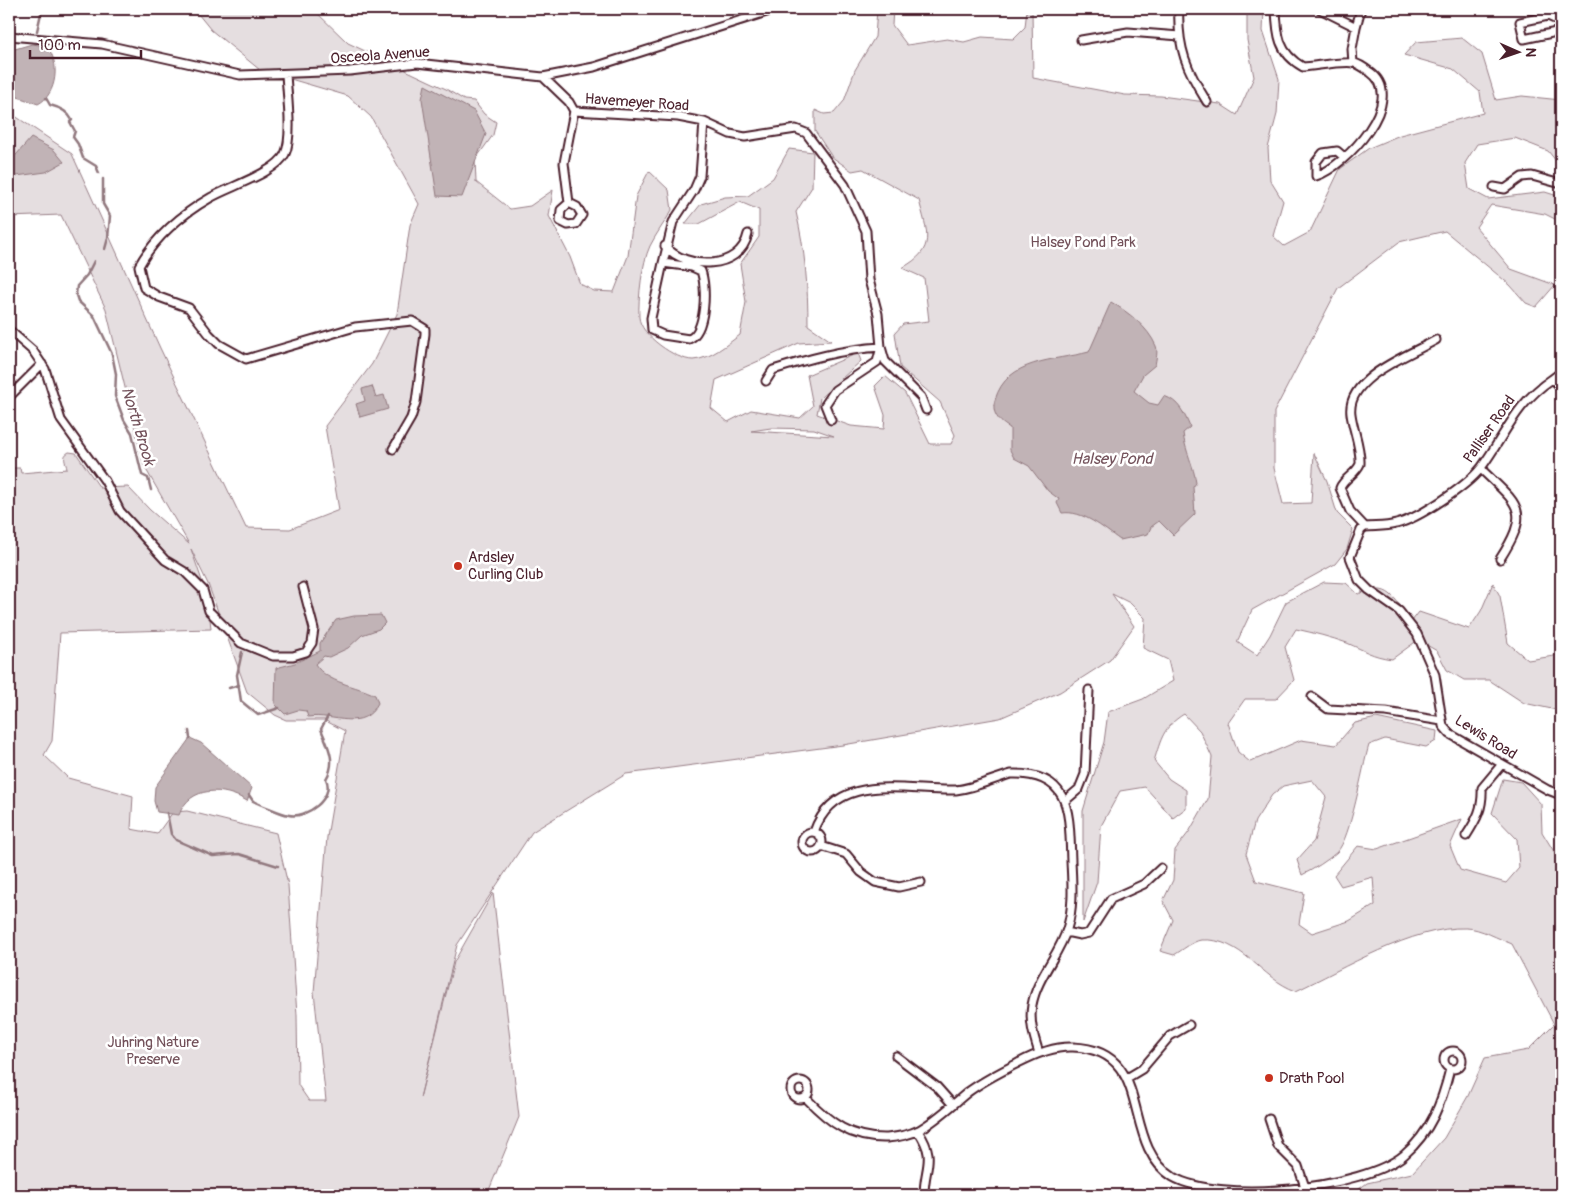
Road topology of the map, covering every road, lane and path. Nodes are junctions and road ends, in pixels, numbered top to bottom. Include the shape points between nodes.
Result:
1 (776, 9) edge
2 (1179, 9) edge
3 (1276, 9) edge
4 (1320, 9) edge
5 (1361, 9) edge
6 (1561, 22) edge
7 (1356, 27) junction
8 (1561, 31) edge
9 (9, 36) edge
10 (1180, 36) junction
11 (1081, 40) dead end
12 (1354, 63) junction
13 (286, 74) junction
14 (543, 77) junction
15 (1207, 102) dead end
16 (574, 111) junction
17 (704, 122) junction
18 (1344, 157) dead end
19 (1561, 184) edge
20 (1494, 187) dead end
21 (569, 203) dead end
22 (748, 234) dead end
23 (665, 246) junction
24 (663, 263) junction
25 (9, 330) edge
26 (1436, 340) dead end
27 (881, 347) junction
28 (42, 364) junction
29 (1561, 372) edge
30 (1552, 378) junction
31 (766, 381) dead end
32 (1561, 386) edge
33 (9, 397) edge
34 (926, 410) dead end
35 (831, 420) dead end
36 (394, 449) dead end
37 (1480, 469) junction
38 (1366, 527) junction
39 (1500, 559) dead end
40 (303, 586) dead end
41 (1089, 690) dead end
42 (1312, 697) dead end
43 (1442, 721) junction
44 (1502, 764) junction
45 (1561, 795) edge
46 (1066, 800) junction
47 (814, 832) junction
48 (1466, 836) dead end
49 (821, 846) junction
50 (1161, 868) dead end
51 (921, 882) dead end
52 (1066, 932) junction
53 (1189, 1025) dead end
54 (1039, 1053) junction
55 (896, 1056) dead end
56 (1450, 1069) dead end
57 (1128, 1078) junction
58 (806, 1098) dead end
59 (953, 1105) junction
60 (1269, 1119) dead end
61 (918, 1131) junction
62 (1305, 1187) junction
63 (1272, 1193) edge
64 (924, 1195) edge

1 - 14 street, Osceola Avenue via 594,67
2 - 10 street
3 - 12 street via 1277,36 1296,63 1303,67
4 - 7 street
5 - 7 street
6 - 8 street via 1548,16 1520,22 1524,40
7 - 12 street via 1352,48
9 - 13 street, Osceola Avenue via 102,44 240,75
10 - 11 street via 1128,32
10 - 15 street via 1188,70
12 - 18 street via 1377,77 1382,102 1376,121 1363,140
13 - 14 street, Osceola Avenue via 417,63
13 - 36 street via 289,127 285,154 274,166 209,198 168,229 147,250 139,266 144,288 189,308 219,344 246,359 355,327 402,321 418,323 425,329 425,334 416,402
14 - 16 street, Havemeyer Road
16 - 17 street, Havemeyer Road via 678,117
16 - 21 street via 564,163
17 - 23 street via 700,176 673,222
17 - 27 street, Havemeyer Road via 745,137 796,129 806,133 828,160 846,185 866,231 868,280 878,314
19 - 20 street via 1532,176 1515,180 1505,189
22 - 23 street via 746,244 737,252 712,264 687,260 672,254
23 - 24 street
24 - 24 street via 651,318 652,330 663,336 689,338 696,334 701,322 704,279 701,272 692,267
25 - 28 street
26 - 38 street via 1367,378 1353,396 1351,414 1360,464 1340,488 1350,511
27 - 31 street via 797,362 773,370
27 - 34 street via 885,361 921,397
27 - 35 street via 877,362 835,390 825,405
28 - 33 street
28 - 40 street via 61,420 104,481 120,511 165,560 185,572 203,590 209,611 241,644 284,657 306,652 312,643 314,628
29 - 30 street, Palliser Road
30 - 32 street
30 - 37 street, Palliser Road via 1533,391
37 - 38 street, Palliser Road via 1454,492 1415,517 1396,524
37 - 39 street via 1516,504 1516,529
38 - 43 street, Lewis Road via 1361,530 1350,556 1359,580 1399,611 1417,634 1435,676
41 - 46 street via 1085,774 1079,789
42 - 43 street via 1328,709
43 - 44 street, Lewis Road via 1450,734
44 - 45 street, Lewis Road
44 - 48 street via 1482,788 1483,803
46 - 47 street via 1046,781 1019,774 958,790 877,788 856,792 836,801 821,816
46 - 52 street via 1070,819 1072,894 1071,917
47 - 49 street via 821,839
47 - 49 street via 804,836 803,847 813,852
49 - 51 street via 846,854 861,872 875,882 899,887
50 - 52 street via 1144,884 1110,899 1088,932 1080,935
52 - 54 street via 1032,1005 1031,1024
53 - 57 street via 1170,1036 1142,1069
54 - 57 street via 1066,1047 1095,1050 1111,1058
54 - 59 street via 987,1079
55 - 59 street via 937,1087
56 - 62 street via 1437,1111 1425,1132 1405,1154 1372,1172
57 - 63 street via 1147,1146 1166,1171 1189,1183 1218,1190
58 - 61 street via 832,1123 856,1135 897,1137
59 - 61 street
60 - 62 street via 1278,1146 1298,1166
61 - 64 street via 926,1142 929,1156
62 - 63 street

